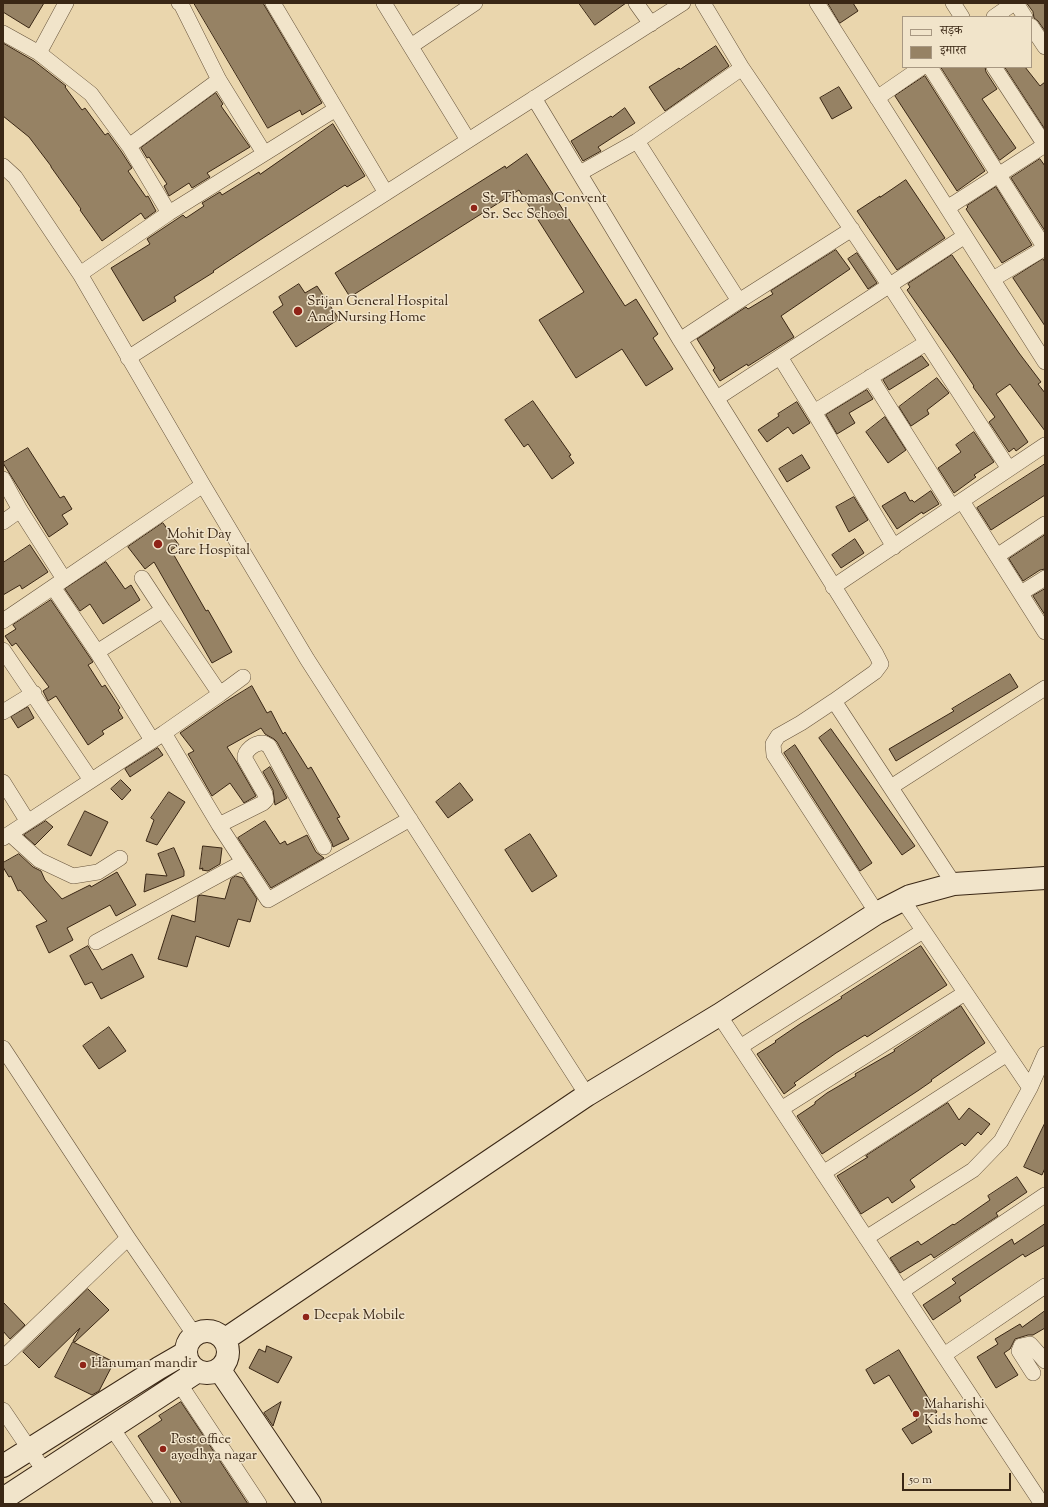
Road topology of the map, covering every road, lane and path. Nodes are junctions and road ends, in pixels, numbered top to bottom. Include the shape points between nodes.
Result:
1 (66, 3) edge
2 (179, 3) edge
3 (273, 3) edge
4 (384, 3) edge
5 (475, 3) edge
6 (636, 3) edge
7 (683, 3) edge
8 (703, 3) edge
9 (817, 3) edge
10 (953, 3) edge
11 (1015, 3) edge
12 (961, 16) edge
13 (996, 16) edge
14 (1024, 16) edge
15 (651, 24) junction
16 (1032, 28) edge
17 (3, 33) edge
18 (411, 46) junction
19 (1045, 47) edge
20 (39, 53) junction
21 (742, 68) junction
22 (921, 68) edge
23 (931, 68) edge
24 (995, 68) edge
25 (219, 80) junction
26 (534, 98) junction
27 (878, 98) junction
28 (336, 109) junction
29 (468, 140) junction
30 (637, 141) junction
31 (1045, 145) edge
32 (129, 146) junction
33 (264, 153) junction
34 (3, 166) edge
35 (580, 173) junction
36 (999, 175) junction
37 (386, 193) junction
38 (947, 208) junction
39 (169, 213) junction
40 (852, 229) junction
41 (965, 236) junction
42 (1045, 248) edge
43 (80, 274) junction
44 (993, 279) junction
45 (890, 286) junction
46 (739, 301) junction
47 (680, 340) junction
48 (926, 342) junction
49 (1042, 352) edge
50 (780, 357) junction
51 (128, 358) junction
52 (870, 377) junction
53 (717, 398) junction
54 (814, 412) junction
55 (1043, 451) edge
56 (1009, 469) junction
57 (3, 479) edge
58 (203, 485) junction
59 (957, 504) junction
60 (20, 510) junction
61 (3, 522) edge
62 (1045, 524) edge
63 (894, 547) junction
64 (997, 556) junction
65 (142, 578) dead end
66 (1045, 578) edge
67 (58, 583) junction
68 (834, 587) junction
69 (1021, 593) junction
70 (163, 610) junction
71 (3, 622) edge
72 (1045, 632) edge
73 (3, 650) edge
74 (97, 652) junction
75 (243, 677) dead end
76 (1045, 688) edge
77 (34, 693) junction
78 (220, 694) junction
79 (834, 701) junction
80 (3, 712) edge
81 (158, 736) junction
82 (91, 780) junction
83 (3, 782) edge
84 (891, 787) junction
85 (410, 819) junction
86 (28, 822) junction
87 (219, 824) junction
88 (7, 836) edge
89 (324, 847) dead end
90 (120, 858) dead end
91 (243, 862) junction
92 (1045, 878) edge
93 (954, 884) junction
94 (902, 899) junction
95 (877, 912) junction
96 (923, 931) junction
97 (96, 942) dead end
98 (965, 993) junction
99 (719, 1015) junction
100 (740, 1047) junction
101 (3, 1048) edge
102 (1006, 1054) junction
103 (1045, 1054) edge
104 (1030, 1088) junction
105 (587, 1095) junction
106 (781, 1109) junction
107 (823, 1173) junction
108 (1045, 1195) edge
109 (128, 1238) junction
110 (866, 1238) junction
111 (1045, 1286) edge
112 (902, 1291) junction
113 (224, 1340) junction
114 (192, 1353) junction
115 (944, 1355) junction
116 (3, 1358) edge
117 (1045, 1361) edge
118 (219, 1369) junction
119 (1034, 1372) edge
120 (179, 1383) junction
121 (3, 1410) edge
122 (112, 1428) junction
123 (30, 1448) junction
124 (3, 1466) edge
125 (45, 1472) junction
126 (3, 1499) edge
127 (163, 1504) edge
128 (259, 1504) edge
129 (310, 1504) edge
130 (1042, 1504) edge

1 - 20 street
2 - 25 street
3 - 28 street
4 - 18 street
5 - 18 street
6 - 15 street
7 - 15 street
8 - 21 street
9 - 27 street
10 - 12 street
11 - 13 street
11 - 14 street
15 - 26 street
16 - 19 street
17 - 20 street
18 - 29 street
20 - 32 street via 91,94
21 - 30 street
21 - 40 street
22 - 27 street
23 - 36 street
24 - 31 street
25 - 32 street
25 - 33 street
26 - 29 street
26 - 35 street
27 - 38 street
28 - 33 street
28 - 37 street
29 - 37 street
30 - 35 street
30 - 46 street
31 - 36 street
32 - 39 street
33 - 39 street
34 - 43 street via 15,177
35 - 47 street
36 - 38 street
36 - 42 street
37 - 51 street
38 - 41 street
39 - 43 street
40 - 45 street
40 - 46 street
41 - 44 street
41 - 45 street
42 - 44 street
43 - 51 street
44 - 49 street
45 - 48 street
45 - 50 street
46 - 47 street
47 - 53 street
48 - 52 street
48 - 56 street
50 - 53 street
50 - 54 street
51 - 58 street
52 - 54 street
52 - 59 street
53 - 68 street
54 - 63 street
55 - 56 street
56 - 59 street
57 - 60 street
58 - 67 street
58 - 85 street via 307,658
59 - 63 street
59 - 64 street
60 - 61 street
60 - 67 street
62 - 64 street
63 - 68 street
64 - 69 street
65 - 70 street
66 - 69 street
67 - 71 street
67 - 74 street
68 - 79 street via 881,664 875,672
69 - 72 street
70 - 74 street
70 - 78 street
73 - 77 street
74 - 81 street
75 - 78 street
76 - 84 street
77 - 80 street
77 - 82 street
78 - 81 street
79 - 84 street
79 - 95 street via 801,724 778,736 773,744 774,755
81 - 82 street
81 - 87 street
82 - 86 street
83 - 86 street
84 - 93 street
85 - 91 street via 268,900
85 - 105 street
86 - 88 street
87 - 89 street via 266,800 244,755 247,750 264,743 270,746
87 - 91 street
88 - 90 street via 39,860 72,876 98,872
91 - 97 street
92 - 93 street
93 - 94 street
94 - 95 street
94 - 96 street
95 - 99 street
96 - 98 street
96 - 100 street
98 - 102 street
98 - 106 street
99 - 100 street
99 - 105 street
100 - 106 street
101 - 109 street
102 - 104 street
102 - 107 street
103 - 104 street
104 - 110 street via 1002,1141 973,1170
105 - 113 street
106 - 107 street
107 - 110 street
108 - 112 street
109 - 114 street
109 - 116 street
110 - 112 street
111 - 115 street
112 - 115 street
113 - 114 street via 218,1334 202,1331
113 - 118 street via 227,1358
114 - 118 street via 205,1373
114 - 120 street
114 - 123 street via 159,1368
115 - 130 street
117 - 119 street via 1030,1344 1021,1346 1019,1351
118 - 129 street
120 - 122 street
120 - 128 street
121 - 123 street
122 - 125 street
122 - 127 street
123 - 124 street
123 - 125 street
125 - 126 street

